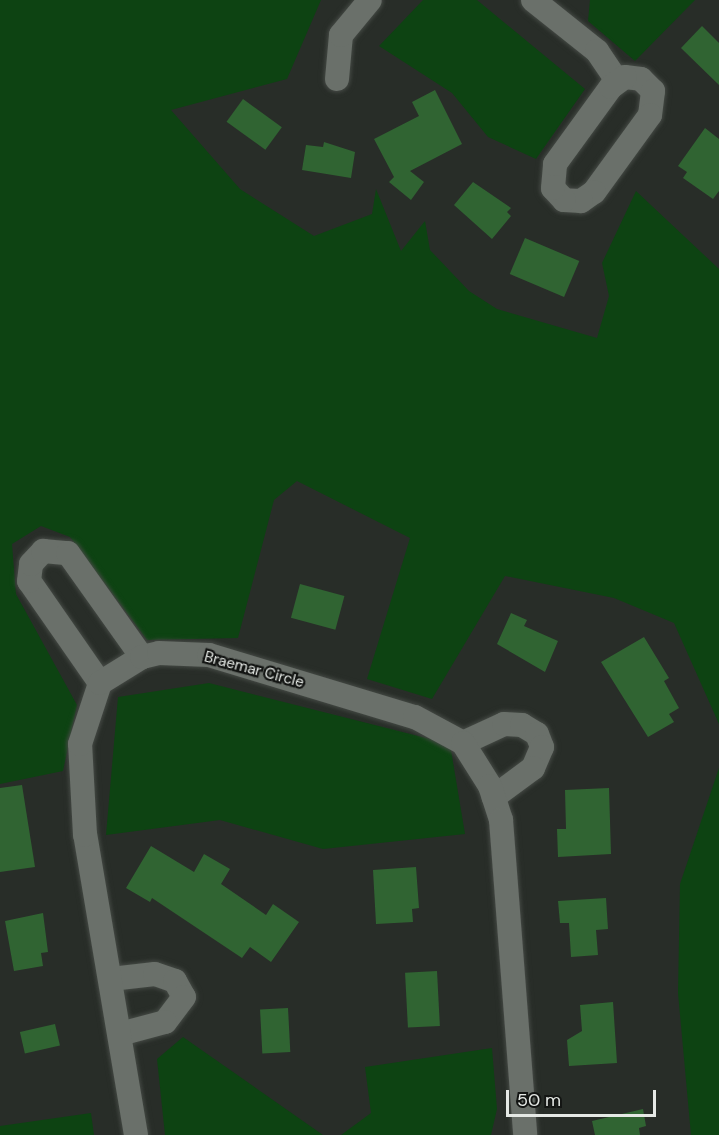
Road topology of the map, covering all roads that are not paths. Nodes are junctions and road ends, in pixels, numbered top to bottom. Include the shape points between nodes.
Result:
1 (369, 0) edge
2 (533, 0) edge
3 (337, 79) dead end
4 (617, 81) junction
5 (142, 657) junction
6 (100, 683) junction
7 (463, 743) junction
8 (494, 796) junction
9 (111, 979) junction
10 (120, 1034) junction
11 (136, 1135) edge
12 (525, 1135) edge

1 - 3 street via 341,35
2 - 4 street via 597,51
4 - 4 street via 641,79 653,91 654,108 594,192 581,201 564,200 553,188 552,172
5 - 6 street
5 - 6 street via 68,553 43,551 31,564 29,581
5 - 7 street, Braemar Circle via 208,655 415,717
6 - 9 street via 80,744 85,835
7 - 8 street
7 - 8 street via 504,724 522,725 537,734 542,747 533,768
8 - 12 street via 501,820
9 - 10 street
9 - 10 street via 155,974 176,981 184,997 179,1010 165,1022
10 - 11 street

